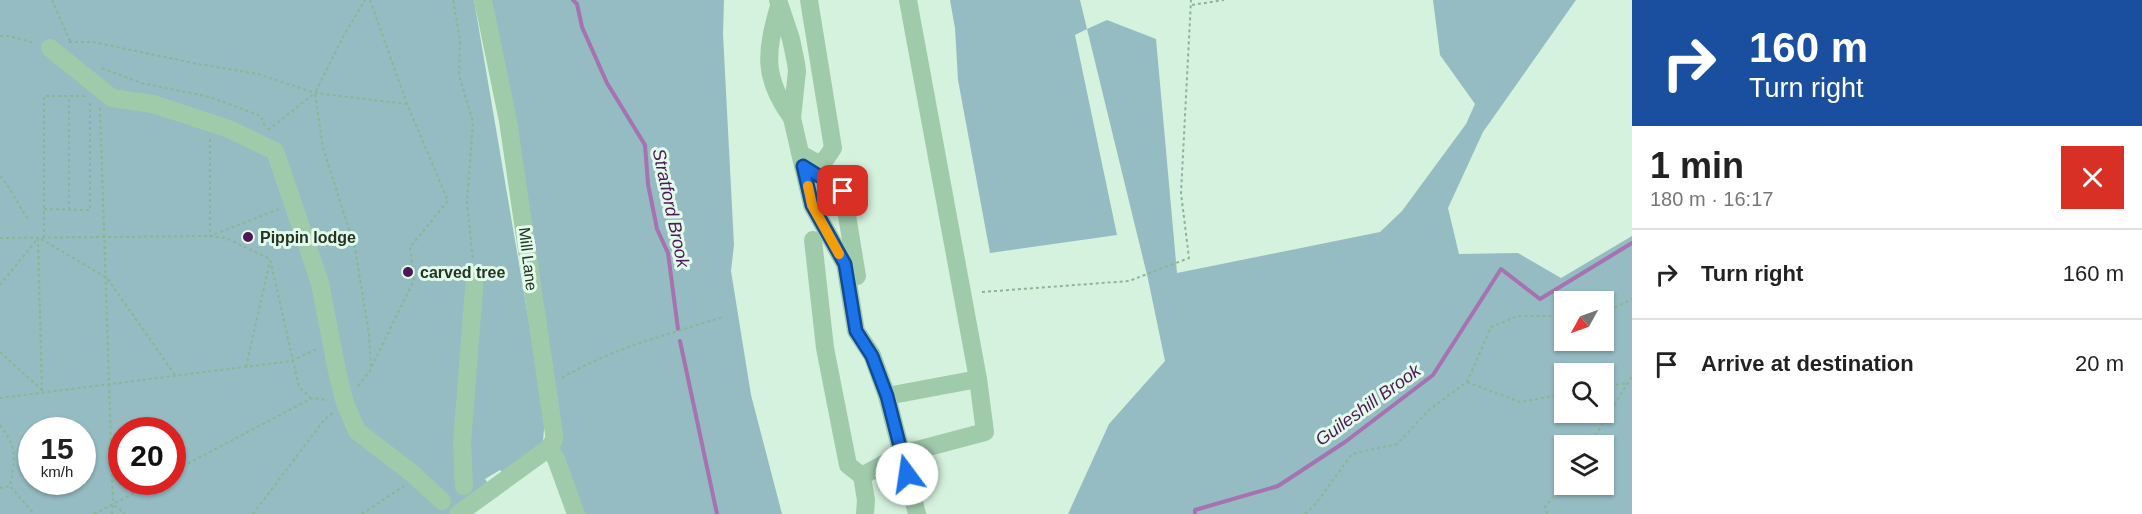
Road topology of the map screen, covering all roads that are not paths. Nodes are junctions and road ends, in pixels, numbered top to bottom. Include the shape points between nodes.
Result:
1 (483, 0) edge
2 (809, 0) edge
3 (908, 0) edge
4 (779, 3) edge
5 (50, 48) road end
6 (792, 118) junction
7 (802, 160) junction
8 (813, 240) dead end
9 (475, 275) road end
10 (864, 342) junction
11 (978, 379) junction
12 (887, 396) junction
13 (549, 448) junction
14 (902, 454) junction
15 (861, 476) junction
16 (464, 486) dead end
17 (442, 501) dead end
18 (458, 514) edge
19 (576, 514) edge
20 (865, 514) edge
21 (916, 514) edge

1 - 13 street, Mill Lane via 508,121 554,434
2 - 7 street via 833,148 825,160
3 - 11 street
4 - 6 street via 797,71
4 - 6 street via 769,40 769,65 779,99
5 - 17 street via 112,98 153,104 229,129 275,151 320,283 345,403 357,431
6 - 7 street
7 - 10 street via 812,205 845,264 856,331
7 - 10 street via 843,191 869,336
8 - 15 street via 825,348 848,465
9 - 16 street via 462,443
10 - 12 street
11 - 12 street
11 - 14 street via 985,432
12 - 14 street
13 - 18 street
13 - 19 street
14 - 15 street
14 - 21 street
15 - 20 street

